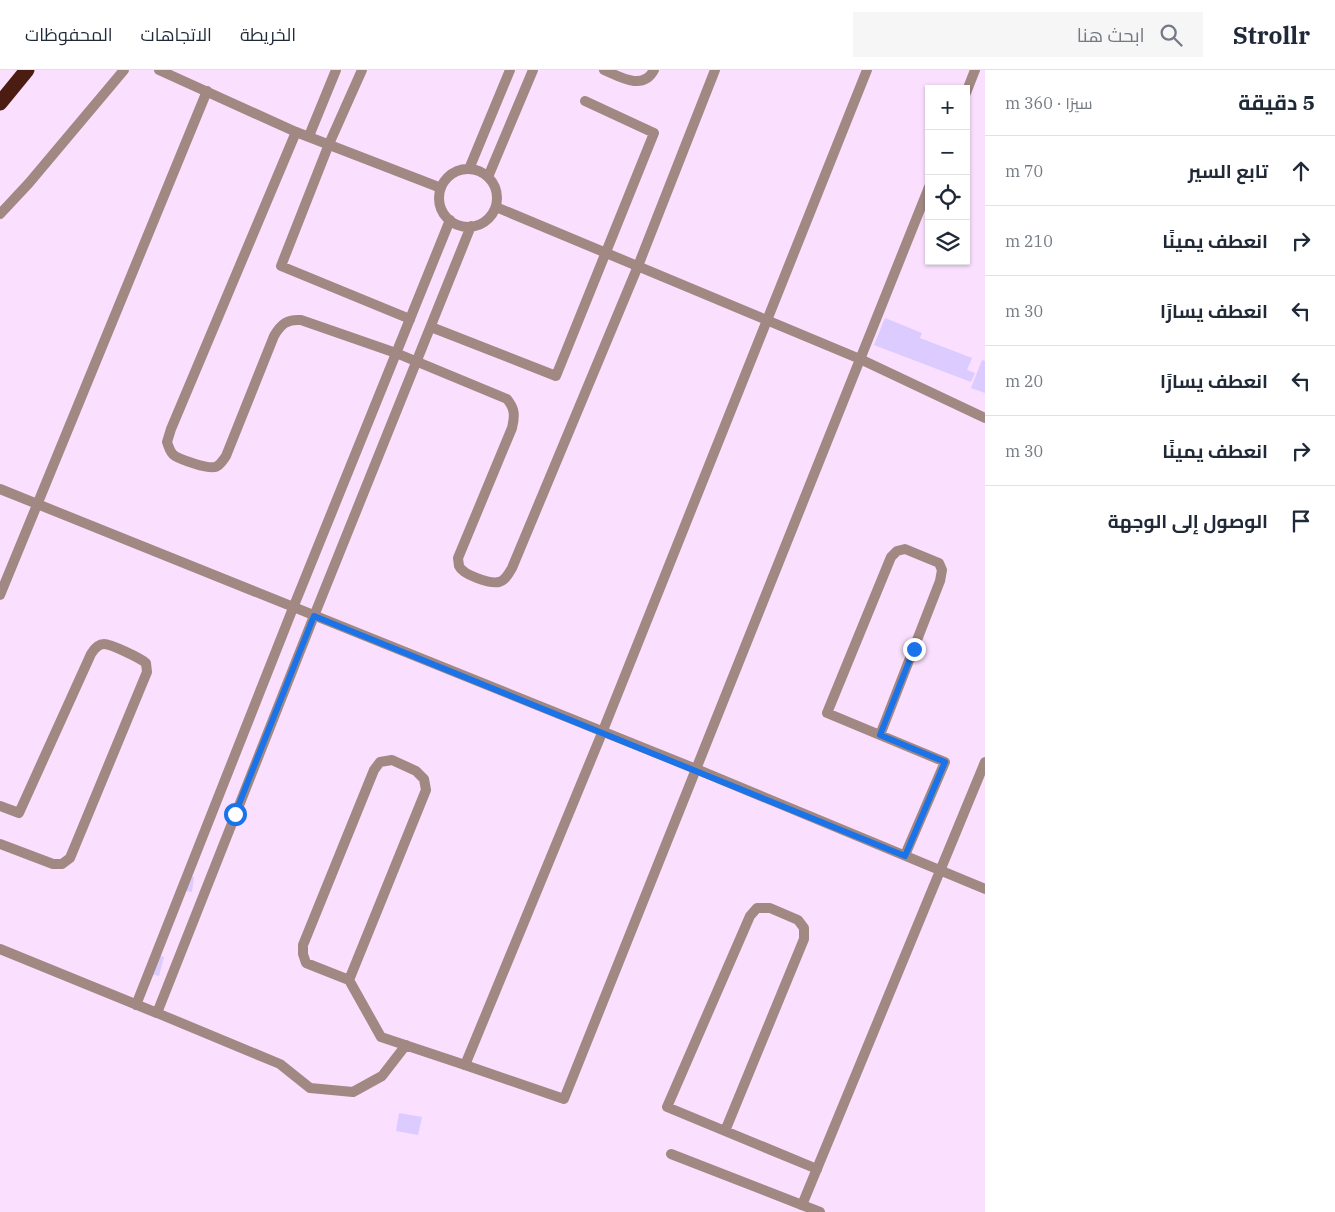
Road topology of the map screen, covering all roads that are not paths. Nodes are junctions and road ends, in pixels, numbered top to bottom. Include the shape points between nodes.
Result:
1 (27, 70) edge
2 (124, 70) edge
3 (159, 70) edge
4 (336, 70) edge
5 (362, 70) edge
6 (510, 70) edge
7 (533, 70) edge
8 (604, 70) edge
9 (654, 70) edge
10 (715, 70) edge
11 (867, 70) edge
12 (975, 70) edge
13 (969, 85) edge
14 (207, 91) junction
15 (585, 101) dead end
16 (0, 104) edge
17 (296, 132) junction
18 (309, 136) junction
19 (330, 144) junction
20 (469, 169) junction
21 (488, 177) junction
22 (441, 188) junction
23 (925, 197) edge
24 (496, 207) junction
25 (0, 214) edge
26 (450, 220) junction
27 (471, 226) junction
28 (606, 254) junction
29 (638, 266) junction
30 (410, 319) junction
31 (766, 321) junction
32 (431, 327) junction
33 (396, 353) junction
34 (860, 358) junction
35 (417, 362) junction
36 (985, 418) edge
37 (0, 490) edge
38 (36, 504) junction
39 (0, 595) edge
40 (293, 608) junction
41 (314, 616) junction
42 (602, 733) junction
43 (880, 735) junction
44 (985, 762) edge
45 (696, 769) junction
46 (0, 806) edge
47 (0, 844) edge
48 (905, 856) junction
49 (940, 870) junction
50 (985, 889) edge
51 (0, 949) edge
52 (349, 980) junction
53 (136, 1005) junction
54 (157, 1013) junction
55 (406, 1046) junction
56 (465, 1065) junction
57 (725, 1131) junction
58 (670, 1154) dead end
59 (817, 1169) junction
60 (802, 1205) junction
61 (820, 1212) edge

1 - 16 highway
2 - 25 street
3 - 14 street
4 - 18 street
5 - 19 street
6 - 20 street
7 - 21 street
8 - 9 street via 640,82
10 - 29 street
11 - 31 street
12 - 13 street
14 - 17 street
14 - 38 street
15 - 28 street via 654,133
17 - 18 street
17 - 33 street via 172,429 167,442 170,451 203,466 214,467 221,463 274,336 280,326 290,320 301,320
18 - 19 street
19 - 22 street
19 - 30 street via 281,266
20 - 21 street
20 - 22 street via 452,174
21 - 24 street via 496,191
22 - 26 street via 440,206
23 - 34 street
24 - 27 street via 486,221
24 - 28 street
26 - 27 street
26 - 30 street
27 - 32 street
28 - 29 street
28 - 32 street via 556,376
29 - 31 street
29 - 35 street via 512,568 498,582 466,574 459,566 458,558 512,428 514,407 507,399
30 - 33 street
31 - 34 street
31 - 42 street
32 - 35 street
33 - 35 street
33 - 40 street
34 - 36 street
34 - 45 street
35 - 41 street
37 - 38 street
38 - 39 street
38 - 40 street
40 - 41 street
40 - 53 street
41 - 42 street
41 - 54 street
42 - 45 street
42 - 56 street
43 - 43 street via 827,713 891,557 905,549 939,563 942,570
43 - 48 street via 945,762
44 - 49 street
45 - 48 street
45 - 56 street via 564,1099
46 - 47 street via 19,814 96,646 104,644 146,663 147,672 70,858 62,864 53,864
48 - 49 street
49 - 50 street
49 - 59 street
51 - 53 street
52 - 52 street via 426,790 424,779 416,771 392,760 380,762 374,770 303,945 306,963
52 - 55 street via 381,1037
53 - 54 street
54 - 55 street via 280,1064 310,1088 353,1092 382,1076
55 - 56 street
57 - 57 street via 804,939 804,928 798,920 770,908 758,908 750,916 667,1107
57 - 59 street
58 - 60 street
59 - 60 street
60 - 61 street

